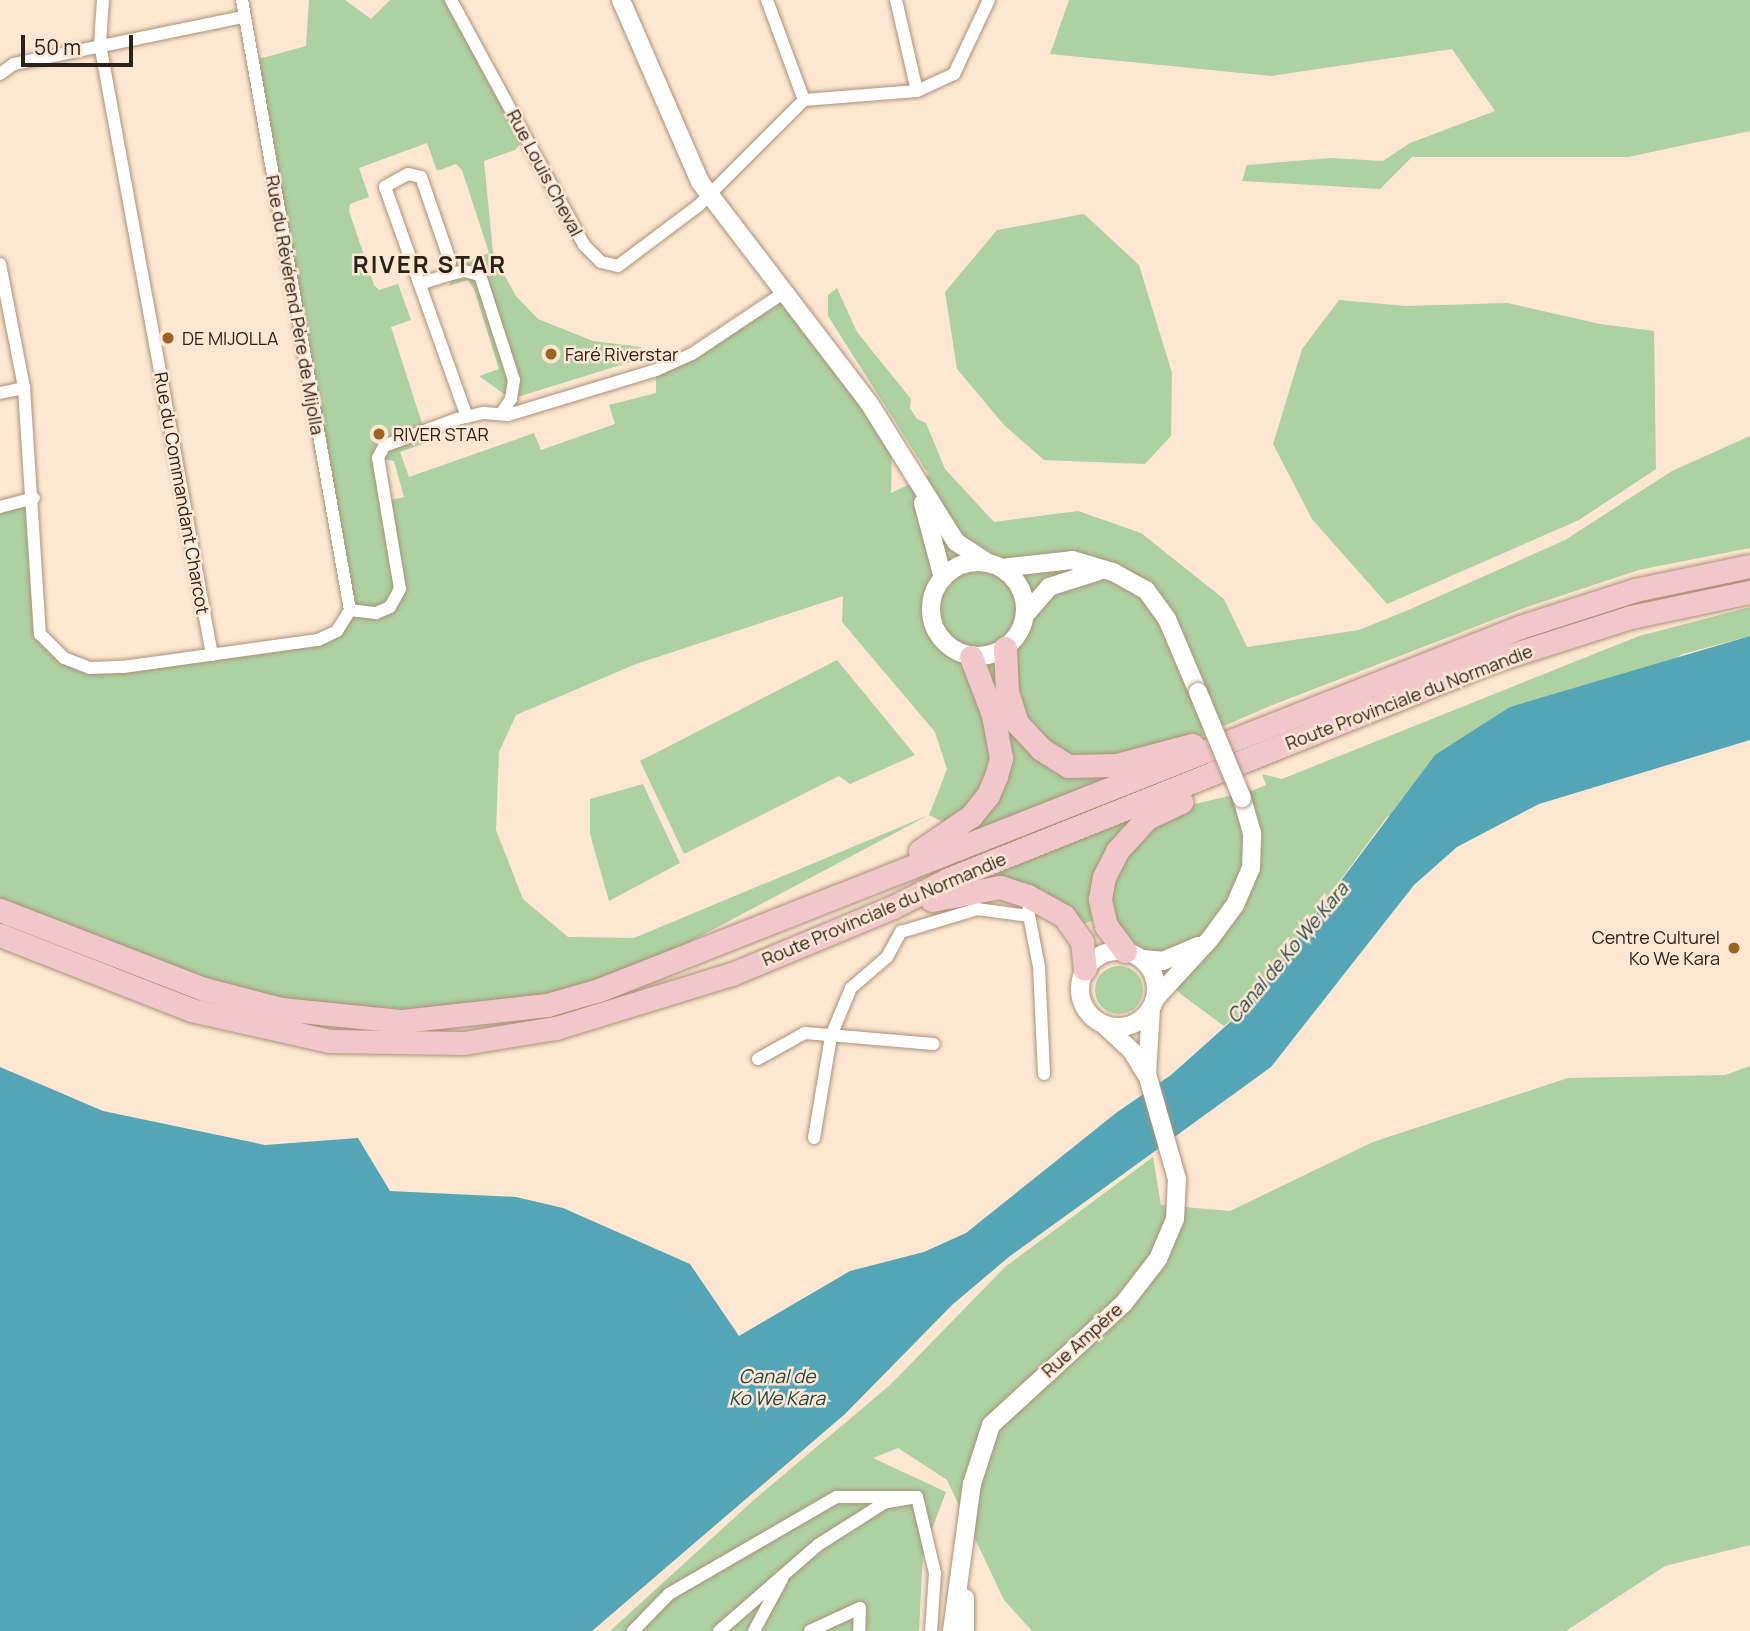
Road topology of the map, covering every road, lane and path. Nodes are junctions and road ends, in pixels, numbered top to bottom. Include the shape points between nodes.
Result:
1 (103, 0) edge
2 (242, 0) edge
3 (452, 0) edge
4 (621, 0) edge
5 (767, 0) edge
6 (896, 0) edge
7 (989, 0) edge
8 (243, 17) junction
9 (100, 44) junction
10 (0, 74) edge
11 (917, 91) junction
12 (804, 100) junction
13 (709, 195) junction
14 (0, 264) edge
15 (448, 275) junction
16 (420, 284) junction
17 (785, 292) junction
18 (24, 388) junction
19 (0, 393) edge
20 (501, 414) junction
21 (467, 416) junction
22 (919, 488) junction
23 (34, 498) junction
24 (0, 507) edge
25 (995, 565) junction
26 (1750, 566) edge
27 (1102, 570) junction
28 (943, 578) junction
29 (1750, 592) edge
30 (350, 611) junction
31 (1025, 615) junction
32 (1005, 648) junction
33 (212, 655) junction
34 (971, 657) junction
35 (1258, 731) junction
36 (1269, 752) junction
37 (856, 889) junction
38 (1028, 906) junction
39 (893, 907) junction
40 (0, 910) edge
41 (0, 935) edge
42 (1210, 939) junction
43 (1134, 955) junction
44 (1085, 969) junction
45 (1153, 1004) junction
46 (1103, 1024) junction
47 (831, 1036) junction
48 (934, 1044) dead end
49 (758, 1059) dead end
50 (1044, 1074) dead end
51 (1148, 1081) junction
52 (814, 1138) dead end
53 (917, 1497) junction
54 (965, 1525) junction
55 (785, 1572) junction
56 (633, 1631) edge
57 (719, 1631) edge
58 (754, 1631) edge
59 (810, 1631) edge
60 (859, 1631) edge
61 (931, 1631) edge
62 (952, 1631) edge
63 (965, 1631) edge

1 - 9 street, Rue du Commandant Charcot
2 - 8 street, Rue du Révérend Père de Mijolla
3 - 13 street, Rue Louis Cheval via 584,245 601,262 618,266 634,258
4 - 13 main road via 692,166
5 - 12 street
6 - 11 street
7 - 11 street via 954,74
8 - 9 street
8 - 30 street, Rue du Révérend Père de Mijolla
9 - 10 street via 14,64
9 - 33 street, Rue du Commandant Charcot
11 - 12 street
12 - 13 street, Rue Louis Cheval
13 - 17 main road
14 - 18 street
15 - 16 street
15 - 16 street via 450,261 421,177 408,174 384,187
15 - 20 street via 464,271 480,275 514,380
16 - 21 street
17 - 20 street via 692,354 656,370
17 - 22 main road via 869,403
18 - 19 street
18 - 23 street
20 - 21 street
21 - 30 street via 384,446 377,458 400,589 390,607 376,613
22 - 25 main road via 956,542
22 - 28 main road
23 - 24 street
23 - 33 street via 34,592 40,634 64,658 90,668
25 - 27 main road via 1072,560
25 - 28 main road via 960,565
25 - 31 main road via 1020,589
26 - 35 highway, Route Provinciale du Normandie via 1635,590 1520,627
27 - 31 main road via 1049,587
27 - 42 main road, bridge via 1146,590 1167,619 1242,798 1252,833 1251,868 1235,905
28 - 34 main road via 932,597 933,626 948,646
29 - 36 highway, Route Provinciale du Normandie via 1631,617 1493,661
30 - 33 street via 337,631 318,640
31 - 32 main road via 1015,639
32 - 34 main road
32 - 35 highway via 1007,692 1017,723 1041,749 1068,766 1116,765
34 - 37 highway via 993,715 1001,758 988,795 948,835
35 - 37 highway, Route Provinciale du Normandie
36 - 39 highway, Route Provinciale du Normandie via 949,879
36 - 43 highway via 1222,783 1147,818 1117,851 1100,899 1106,926
37 - 40 highway, Route Provinciale du Normandie via 598,990 534,1007 402,1021 334,1017 204,989
38 - 39 highway via 1000,887
38 - 44 highway via 1064,916 1082,942
38 - 47 street via 977,909 901,932 887,957 850,988
38 - 50 street via 1039,967
39 - 41 highway, Route Provinciale du Normandie via 732,974 611,1014 464,1043 353,1042 276,1031 191,1010
42 - 43 main road via 1163,961
42 - 45 main road
43 - 44 main road via 1102,954
43 - 45 main road via 1154,977
44 - 46 main road via 1082,1001
45 - 46 main road via 1124,1026
45 - 51 main road
46 - 51 main road via 1132,1051
47 - 48 street
47 - 49 street via 805,1033
47 - 52 street
51 - 54 main road, Rue Ampère via 1177,1179 1175,1219 1158,1259 1124,1303 990,1425
53 - 55 street via 884,1503
53 - 56 street via 836,1497 669,1594
53 - 61 street via 935,1573
54 - 62 main road, Rue Ampère
54 - 63 main road, Rue Ampère
55 - 57 street
55 - 58 street
59 - 60 street via 860,1608

